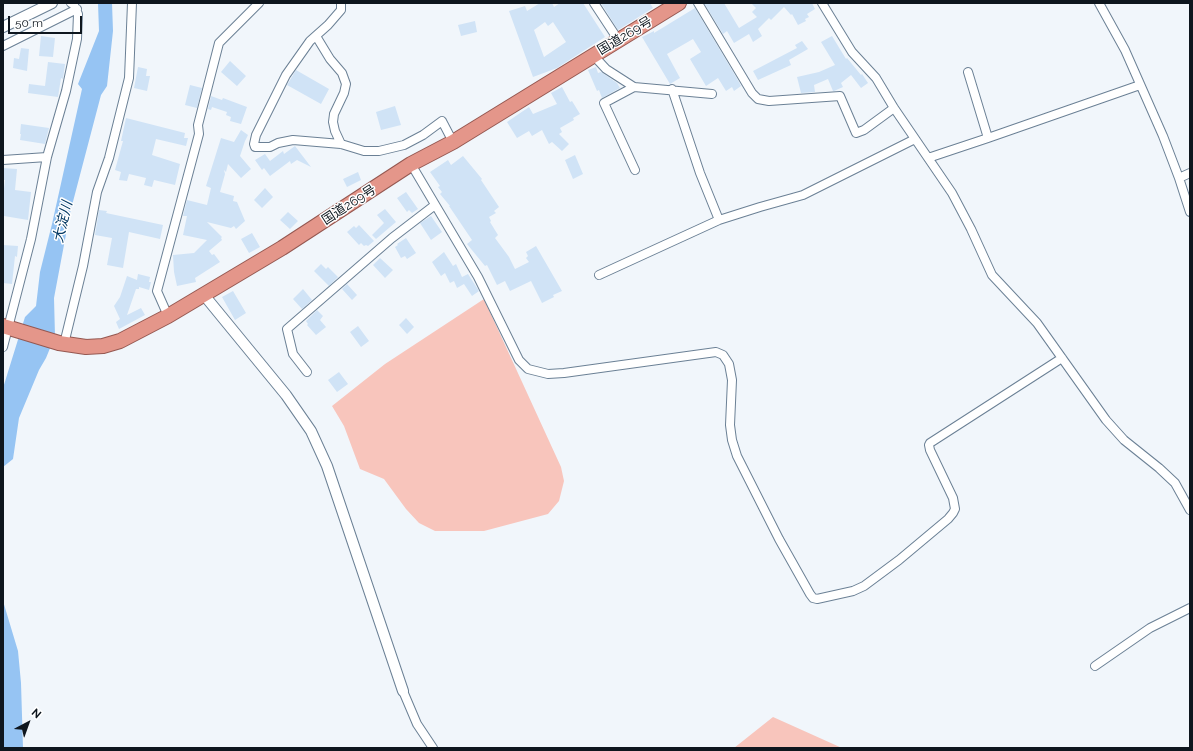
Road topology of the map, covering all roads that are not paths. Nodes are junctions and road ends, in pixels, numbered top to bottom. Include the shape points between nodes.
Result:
1 (52, 3) edge
2 (132, 3) edge
3 (259, 3) edge
4 (341, 3) edge
5 (594, 3) edge
6 (679, 3) edge
7 (698, 3) edge
8 (822, 3) edge
9 (1099, 3) edge
10 (74, 6) edge
11 (3, 27) edge
12 (316, 36) junction
13 (619, 41) junction
14 (3, 46) edge
15 (593, 56) junction
16 (968, 72) dead end
17 (1140, 85) junction
18 (634, 86) junction
19 (672, 89) junction
20 (712, 94) dead end
21 (894, 108) junction
22 (988, 138) junction
23 (915, 139) junction
24 (453, 142) junction
25 (342, 144) junction
26 (47, 157) junction
27 (928, 158) junction
28 (3, 160) edge
29 (411, 164) junction
30 (635, 170) dead end
31 (1190, 173) edge
32 (1179, 178) junction
33 (435, 205) junction
34 (1190, 212) edge
35 (719, 220) junction
36 (599, 275) dead end
37 (204, 295) junction
38 (168, 316) junction
39 (8, 328) edge
40 (62, 344) junction
41 (3, 347) edge
42 (1062, 358) junction
43 (307, 372) dead end
44 (1190, 510) edge
45 (1190, 608) edge
46 (1095, 666) dead end
47 (403, 690) joint
48 (433, 748) edge

1 - 11 street
2 - 40 street via 129,78 109,158 97,192 83,266
3 - 38 street via 219,43 198,125 199,134 157,291
4 - 12 street via 341,10
5 - 13 street
6 - 13 highway, 国道269号
7 - 21 street via 758,99 769,101 840,96 856,133
8 - 21 street via 852,52 876,78
9 - 17 street via 1125,50
10 - 14 street
10 - 26 street via 78,14 77,39 66,91
12 - 25 street via 342,73 346,84 333,122
12 - 25 street via 286,75 254,144 255,147 270,147 293,140
13 - 15 highway, 国道269号
15 - 18 street via 606,69
15 - 24 highway, 国道269号
16 - 22 street
17 - 22 street
17 - 32 street
18 - 19 street
18 - 30 street via 604,103
19 - 20 street
19 - 35 street via 700,173
21 - 23 street
22 - 27 street
23 - 27 street
23 - 35 street via 803,195
24 - 25 street via 442,121 404,145 380,151
24 - 29 highway, 国道269号
26 - 28 street
26 - 39 street via 31,239
27 - 42 street via 952,193 992,275 1037,323
29 - 33 street
29 - 37 highway, 国道269号
31 - 32 street
32 - 34 street
33 - 42 street via 478,276 519,360 528,369 548,374 564,373 716,352 723,355 729,364 732,380 730,425 738,456 779,539 810,594 817,599 864,586 948,519 955,509 953,498 930,450 930,443
33 - 43 street via 392,238 287,329 293,354
35 - 36 street
37 - 38 highway, 国道269号
37 - 47 street via 286,395 311,431 327,466
38 - 40 highway, 国道269号 via 120,341 103,346
39 - 40 highway, 国道269号
39 - 41 street
42 - 44 street via 1106,420 1124,440 1175,483
45 - 46 street via 1150,628
47 - 48 street via 417,724

